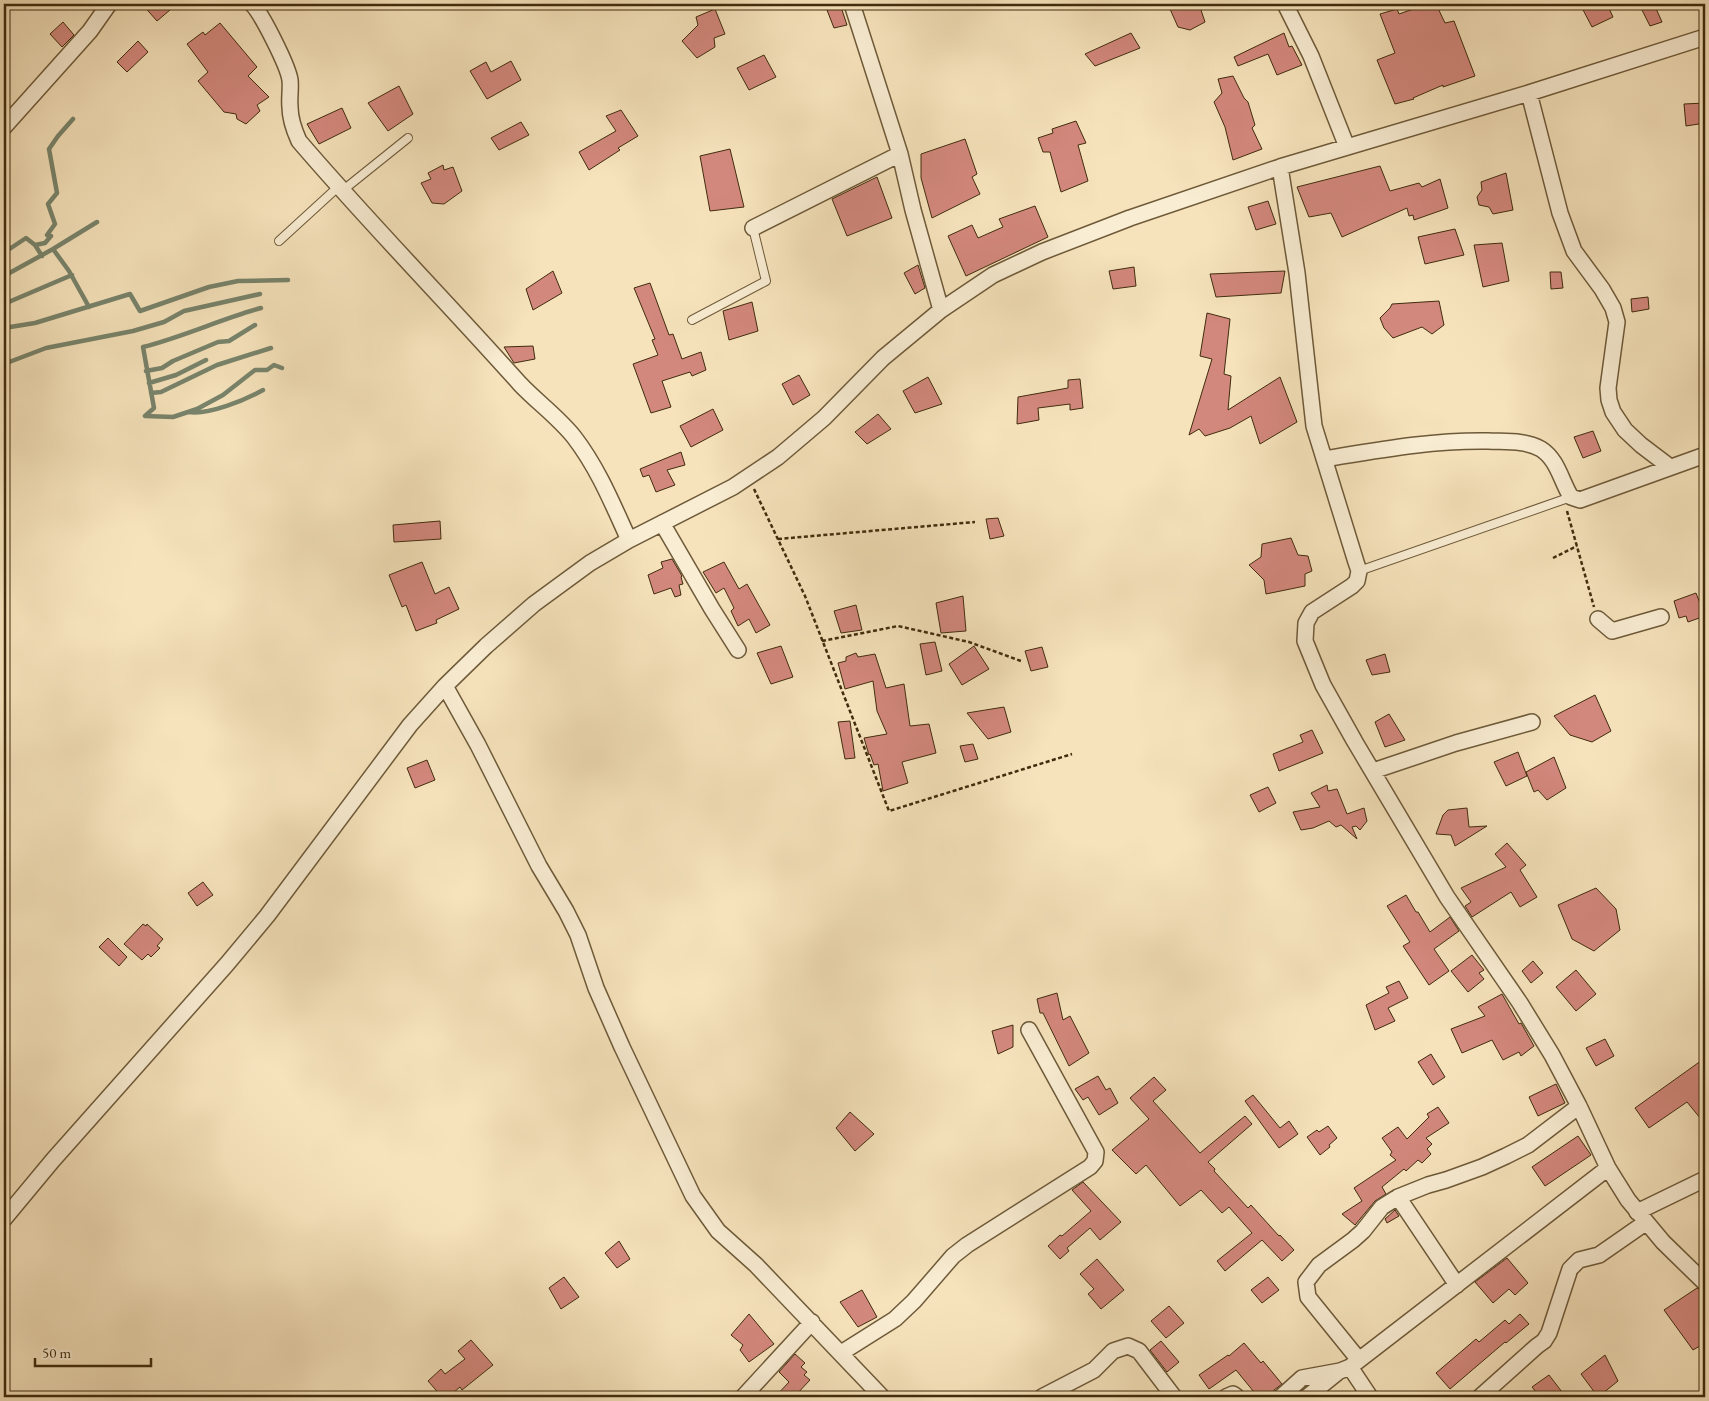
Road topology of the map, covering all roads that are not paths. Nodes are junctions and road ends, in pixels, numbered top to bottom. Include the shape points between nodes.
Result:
1 (109, 4) edge
2 (252, 4) edge
3 (852, 4) edge
4 (1286, 4) edge
5 (1705, 37) edge
6 (1529, 93) junction
7 (4, 127) edge
8 (408, 138) dead end
9 (1347, 146) junction
10 (900, 154) junction
11 (1280, 167) junction
12 (340, 188) junction
13 (753, 228) joint
14 (279, 241) dead end
15 (941, 310) junction
16 (692, 320) dead end
17 (1705, 454) edge
18 (1324, 459) junction
19 (1670, 467) junction
20 (1567, 498) junction
21 (662, 523) junction
22 (629, 540) junction
23 (1359, 571) junction
24 (1661, 617) dead end
25 (1598, 619) road end
26 (738, 650) dead end
27 (444, 686) junction
28 (1532, 722) dead end
29 (1373, 771) junction
30 (1029, 1030) dead end
31 (1579, 1106) junction
32 (1608, 1168) junction
33 (1705, 1179) edge
34 (1398, 1197) junction
35 (1641, 1217) junction
36 (4, 1218) edge
37 (1705, 1283) edge
38 (1457, 1284) junction
39 (812, 1322) junction
40 (841, 1353) junction
41 (1350, 1366) junction
42 (743, 1397) edge
43 (882, 1397) edge
44 (1042, 1397) edge
45 (1174, 1397) edge
46 (1226, 1397) edge
47 (1237, 1397) edge
48 (1281, 1397) edge
49 (1307, 1397) edge
50 (1370, 1397) edge
51 (1480, 1397) edge

1 - 7 street via 90,31
2 - 12 street via 258,10 290,79 290,109 298,141
3 - 10 street
4 - 9 street
5 - 6 street
6 - 9 street
6 - 19 street via 1560,213 1574,251 1602,289 1617,322 1608,388 1613,412 1625,430
8 - 12 lane
9 - 11 street
10 - 13 street
10 - 15 street
11 - 15 street via 1042,252 993,275
11 - 18 street via 1297,272 1314,426
12 - 14 lane
12 - 22 street via 522,386 573,436 604,487
13 - 16 lane via 766,281
15 - 21 street via 882,358 824,418 778,457 733,487
17 - 19 street
18 - 20 street via 1456,441 1530,445 1552,458
18 - 23 street
19 - 20 street via 1580,500
20 - 23 lane
21 - 22 street
21 - 26 street
22 - 27 street via 590,563 534,604
23 - 29 street via 1352,586 1312,612 1306,624 1305,641 1323,685
24 - 25 street via 1612,631
27 - 36 street via 410,725 267,916
27 - 39 street via 578,935 596,988 693,1196 718,1231
28 - 29 street
29 - 31 street via 1447,897 1520,1002
30 - 40 street via 1096,1152 1095,1161 967,1245 895,1319
31 - 32 street
31 - 34 street via 1528,1145 1473,1170
32 - 35 street
32 - 38 street
33 - 35 street
34 - 38 street
34 - 41 street via 1382,1207 1353,1240 1319,1265 1306,1282 1308,1297
35 - 37 street
35 - 51 street via 1599,1255 1579,1260 1570,1268 1544,1341
38 - 41 street
39 - 40 street
39 - 42 street
40 - 43 street
41 - 48 street via 1302,1378
41 - 49 street
41 - 50 street
44 - 45 street via 1094,1370 1113,1351 1128,1346 1139,1351
46 - 47 street via 1233,1394

